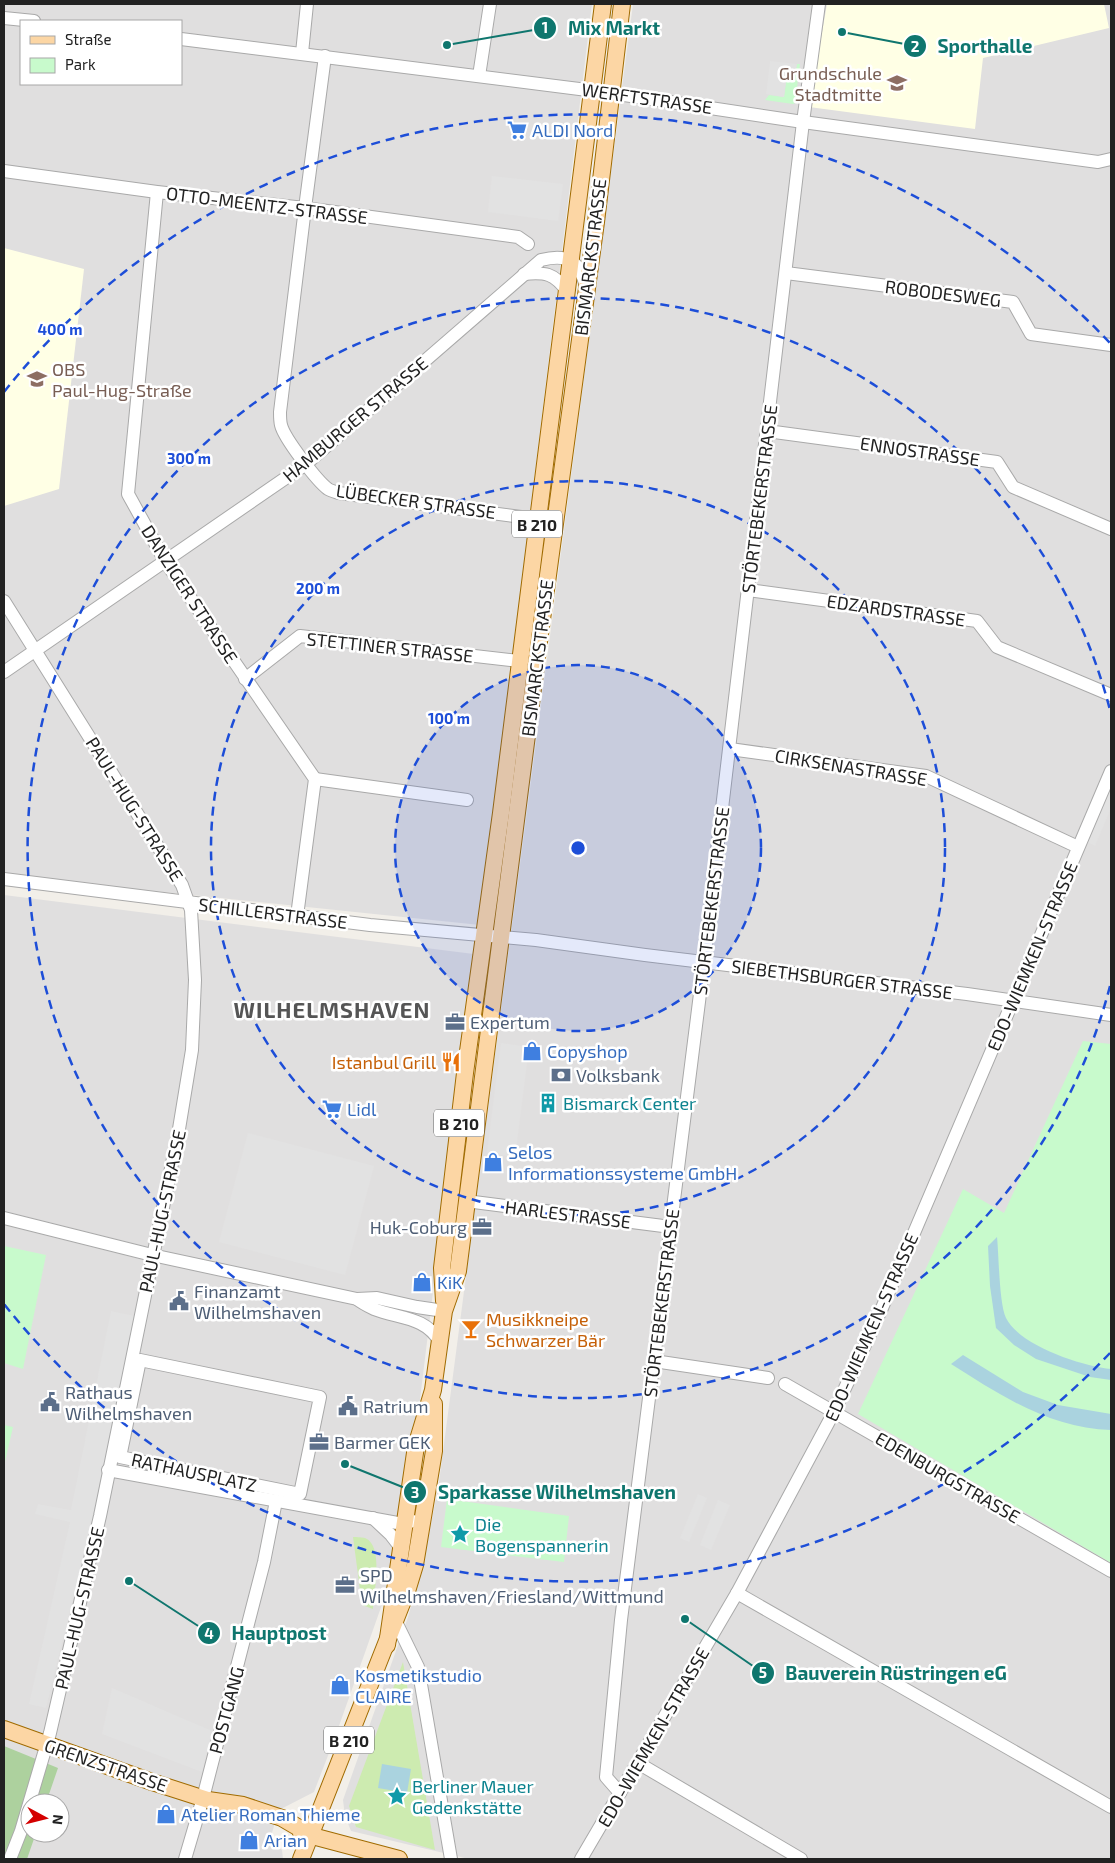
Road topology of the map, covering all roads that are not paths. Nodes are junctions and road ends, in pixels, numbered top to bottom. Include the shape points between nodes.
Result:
1 (307, 4) edge
2 (490, 4) edge
3 (603, 4) edge
4 (622, 4) edge
5 (819, 4) edge
6 (4, 18) edge
7 (24, 20) edge
8 (182, 39) edge
9 (302, 53) junction
10 (325, 56) junction
11 (479, 76) junction
12 (592, 90) junction
13 (611, 93) junction
14 (803, 122) junction
15 (1111, 159) edge
16 (4, 171) edge
17 (157, 192) junction
18 (304, 208) junction
19 (528, 244) dead end
20 (571, 260) junction
21 (786, 273) junction
22 (524, 274) junction
23 (586, 288) junction
24 (567, 291) junction
25 (1111, 346) edge
26 (767, 431) junction
27 (306, 464) junction
28 (537, 519) junction
29 (1111, 529) edge
30 (165, 562) junction
31 (748, 590) junction
32 (4, 601) edge
33 (36, 650) junction
34 (519, 661) junction
35 (4, 672) edge
36 (244, 678) junction
37 (1111, 695) edge
38 (730, 749) junction
39 (1111, 771) edge
40 (315, 779) junction
41 (467, 800) dead end
42 (1078, 847) junction
43 (4, 879) edge
44 (189, 903) junction
45 (296, 916) junction
46 (484, 936) junction
47 (501, 937) junction
48 (704, 962) junction
49 (1013, 1000) junction
50 (1111, 1015) edge
51 (466, 1201) junction
52 (4, 1218) edge
53 (671, 1227) junction
54 (152, 1255) junction
55 (356, 1299) junction
56 (444, 1311) junction
57 (440, 1342) junction
58 (654, 1361) junction
59 (768, 1378) dead end
60 (784, 1384) dead end
61 (433, 1390) junction
62 (320, 1397) joint
63 (834, 1412) junction
64 (108, 1470) junction
65 (276, 1501) junction
66 (426, 1506) junction
67 (373, 1518) junction
68 (403, 1524) junction
69 (401, 1548) junction
70 (417, 1553) junction
71 (1111, 1571) edge
72 (737, 1593) junction
73 (396, 1622) junction
74 (387, 1645) junction
75 (4, 1729) edge
76 (47, 1744) junction
77 (638, 1763) junction
78 (620, 1793) junction
79 (206, 1799) junction
80 (1111, 1807) edge
81 (311, 1835) junction
82 (10, 1859) edge
83 (185, 1859) edge
84 (301, 1859) edge
85 (399, 1859) edge
86 (451, 1859) edge
87 (582, 1859) edge
88 (801, 1859) edge

1 - 9 street
2 - 11 street
3 - 12 main road, BISMARCKSTRASSE / B 210
4 - 13 main road, BISMARCKSTRASSE / B 210
5 - 14 street, STÖRTEBEKERSTRASSE
6 - 7 street
8 - 9 street, WERFTSTRASSE
9 - 10 street, WERFTSTRASSE
10 - 11 street, WERFTSTRASSE
10 - 18 street, LÜBECKER STRASSE
11 - 12 street, WERFTSTRASSE
12 - 13 street, WERFTSTRASSE
12 - 20 main road, BISMARCKSTRASSE / B 210
13 - 14 street, WERFTSTRASSE
13 - 23 main road, BISMARCKSTRASSE / B 210
14 - 15 street, WERFTSTRASSE via 1098,162
14 - 21 street, STÖRTEBEKERSTRASSE
16 - 17 street, OTTO-MEENTZ-STRASSE
17 - 18 street, OTTO-MEENTZ-STRASSE
17 - 30 street, DANZIGER STRASSE via 128,494
18 - 19 street, OTTO-MEENTZ-STRASSE via 518,237
18 - 27 street, LÜBECKER STRASSE via 280,412 281,426
20 - 22 street, HAMBURGER STRASSE via 541,260
20 - 23 street via 582,273
20 - 24 main road, BISMARCKSTRASSE / B 210
21 - 25 street, ROBODESWEG via 1013,302 1031,334
21 - 26 street, STÖRTEBEKERSTRASSE
22 - 24 street via 551,275
22 - 27 street, HAMBURGER STRASSE
23 - 47 main road, BISMARCKSTRASSE / B 210
24 - 28 main road, BISMARCKSTRASSE / B 210
26 - 29 street, ENNOSTRASSE via 997,462 1013,488
26 - 31 street, STÖRTEBEKERSTRASSE
27 - 28 street, LÜBECKER STRASSE via 321,483 339,493
27 - 30 street, HAMBURGER STRASSE
28 - 34 main road, BISMARCKSTRASSE / B 210
30 - 33 street, HAMBURGER STRASSE
30 - 36 street, DANZIGER STRASSE
31 - 37 street, EDZARDSTRASSE via 977,621 997,647
31 - 38 street, STÖRTEBEKERSTRASSE
32 - 33 street, PAUL-HUG-STRASSE
33 - 35 street, HAMBURGER STRASSE
33 - 44 street, PAUL-HUG-STRASSE via 182,886
34 - 36 street, STETTINER STRASSE via 300,636
34 - 46 main road, BISMARCKSTRASSE / B 210
36 - 40 street, DANZIGER STRASSE
38 - 42 street, CIRKSENASTRASSE via 926,776
38 - 48 street, STÖRTEBEKERSTRASSE
39 - 42 street, EDO-WIEMKEN-STRASSE
40 - 41 street
40 - 45 street
42 - 49 street, EDO-WIEMKEN-STRASSE
43 - 44 street, SCHILLERSTRASSE
44 - 45 street, SCHILLERSTRASSE
44 - 54 street, PAUL-HUG-STRASSE via 195,980 192,1050 174,1156
45 - 46 street, SCHILLERSTRASSE
46 - 47 street, SIEBETHSBURGER STRASSE
46 - 56 main road, BISMARCKSTRASSE / B 210 via 442,1268
47 - 48 street, SIEBETHSBURGER STRASSE
47 - 51 main road, BISMARCKSTRASSE / B 210
48 - 49 street, SIEBETHSBURGER STRASSE
48 - 53 street, STÖRTEBEKERSTRASSE
49 - 50 street, SIEBETHSBURGER STRASSE
49 - 63 street, EDO-WIEMKEN-STRASSE via 886,1299
51 - 53 street, HARLESTRASSE
51 - 56 main road, BISMARCKSTRASSE / B 210 via 458,1271
52 - 54 street
53 - 58 street, STÖRTEBEKERSTRASSE
54 - 55 street
54 - 64 street, PAUL-HUG-STRASSE
55 - 56 street via 377,1298
55 - 57 street via 374,1309 427,1326
56 - 57 main road, BISMARCKSTRASSE / B 210
57 - 61 main road, BISMARCKSTRASSE / B 210
58 - 59 street
58 - 78 street, STÖRTEBEKERSTRASSE via 621,1620 606,1777
60 - 63 street, EDENBURGSTRASSE
61 - 66 main road, BISMARCKSTRASSE / B 210 via 434,1451
61 - 68 main road, BISMARCKSTRASSE / B 210 via 416,1446
62 - 62 street, RATHAUSPLATZ via 300,1494 120,1457 140,1360
63 - 71 street, EDENBURGSTRASSE
63 - 72 street, EDO-WIEMKEN-STRASSE
64 - 65 street, RATHAUSPLATZ
64 - 76 street, PAUL-HUG-STRASSE
65 - 67 street, RATHAUSPLATZ
65 - 79 street, POSTGANG
66 - 68 street via 411,1522
66 - 70 main road, BISMARCKSTRASSE / B 210
67 - 68 street, RATHAUSPLATZ
67 - 69 street
68 - 69 main road, BISMARCKSTRASSE / B 210
68 - 70 street via 415,1541
69 - 74 main road, BISMARCKSTRASSE / B 210
70 - 73 main road, BISMARCKSTRASSE / B 210
72 - 77 street, EDO-WIEMKEN-STRASSE
72 - 80 street
73 - 74 main road, BISMARCKSTRASSE / B 210
73 - 86 street via 418,1667
74 - 81 main road, BISMARCKSTRASSE / B 210
75 - 76 main road, GRENZSTRASSE
76 - 79 main road, GRENZSTRASSE
76 - 82 street, PAUL-HUG-STRASSE
77 - 78 street, EDO-WIEMKEN-STRASSE
77 - 88 street
78 - 87 street, EDO-WIEMKEN-STRASSE
79 - 81 main road, GRENZSTRASSE via 243,1805 282,1818
79 - 83 street, POSTGANG
81 - 84 main road, BISMARCKSTRASSE / B 210
81 - 85 main road, GRENZSTRASSE

